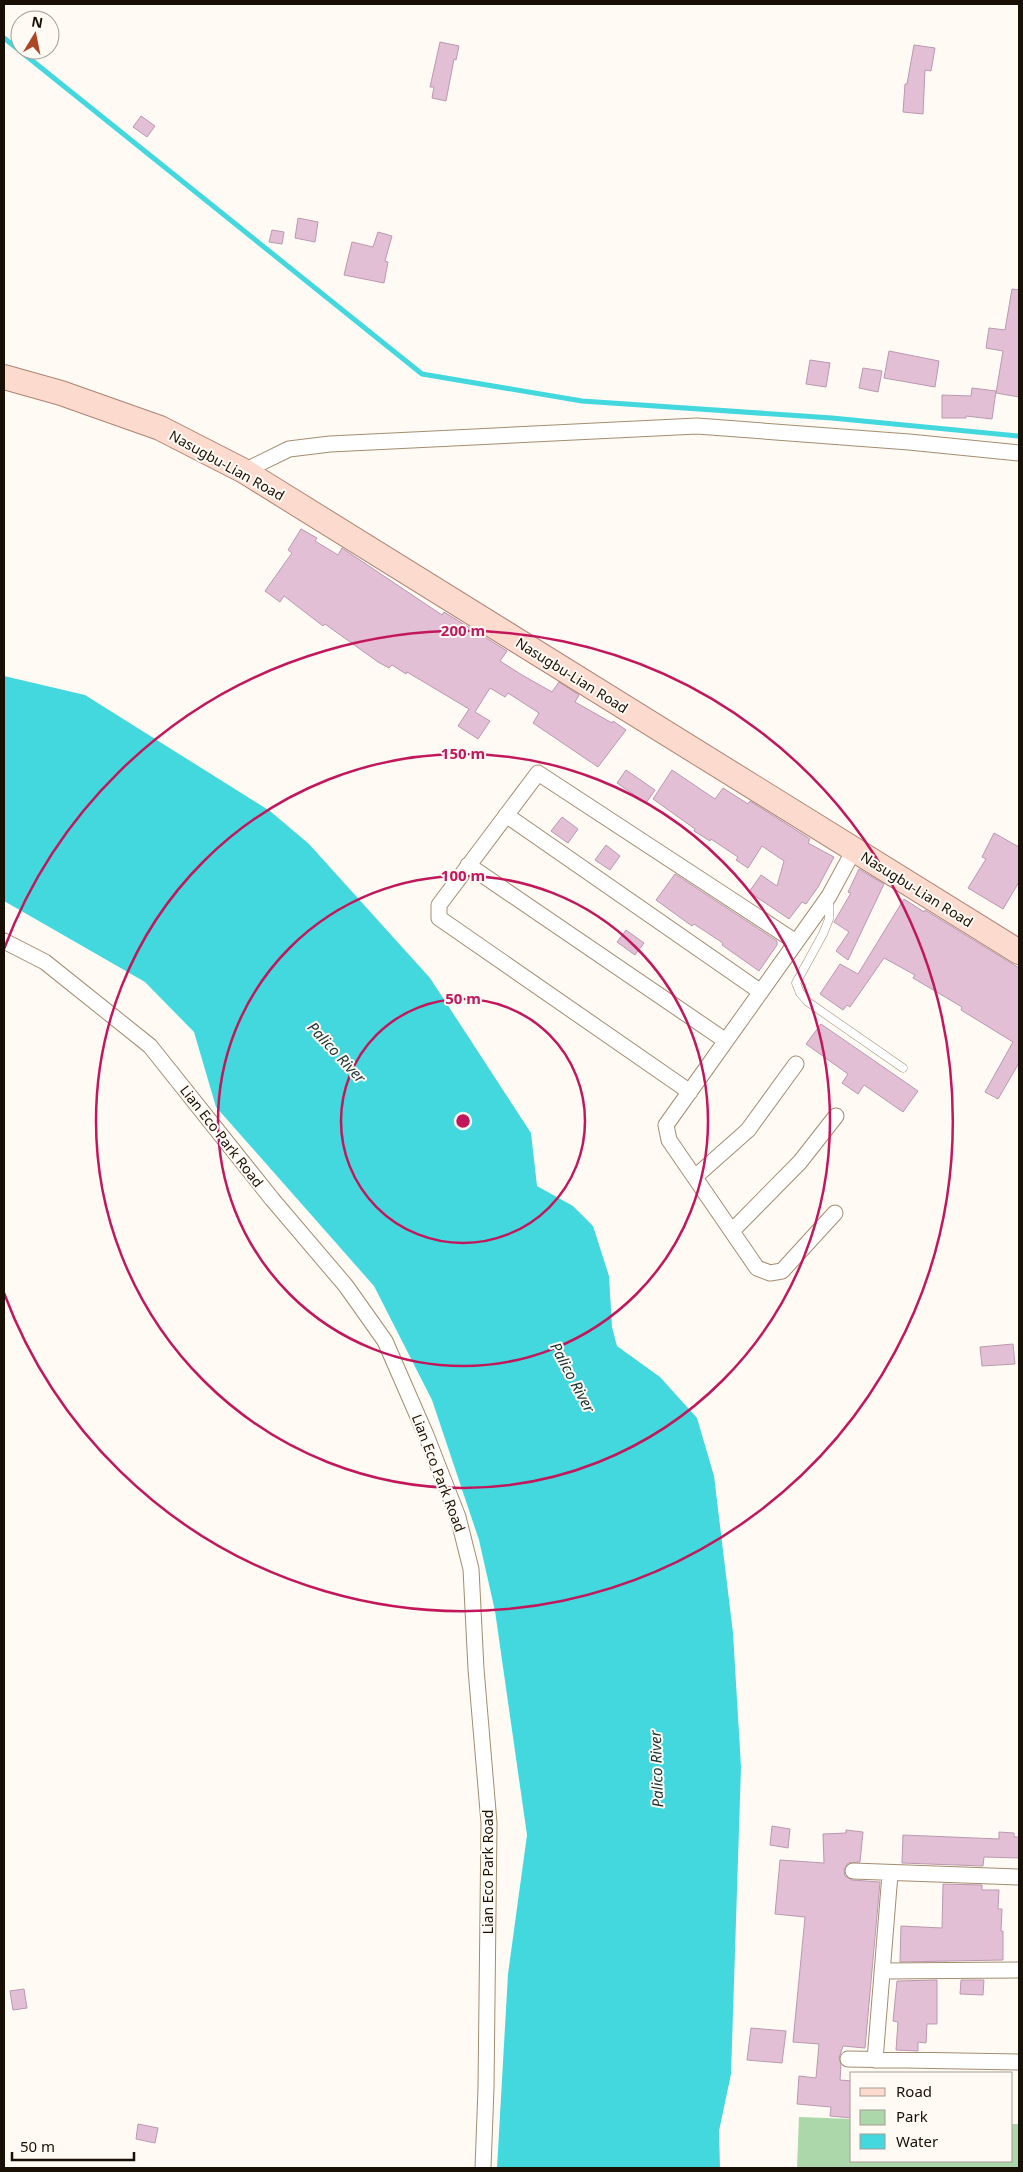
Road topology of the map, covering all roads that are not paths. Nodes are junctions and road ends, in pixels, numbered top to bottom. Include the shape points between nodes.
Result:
1 (4, 377) edge
2 (1019, 453) edge
3 (244, 471) junction
4 (506, 815) junction
5 (854, 850) junction
6 (468, 864) junction
7 (829, 896) junction
8 (4, 941) edge
9 (796, 942) junction
10 (1019, 952) edge
11 (761, 992) junction
12 (726, 1041) junction
13 (796, 1064) dead end
14 (903, 1068) dead end
15 (690, 1092) junction
16 (836, 1116) dead end
17 (695, 1177) junction
18 (835, 1212) dead end
19 (732, 1231) junction
20 (853, 1872) dead end
21 (890, 1874) junction
22 (1019, 1877) edge
23 (1019, 1970) edge
24 (882, 1971) junction
25 (848, 2059) dead end
26 (875, 2060) junction
27 (1019, 2062) edge
28 (483, 2168) edge

1 - 3 main road, Nasugbu-Lian Road via 61,393 160,428
2 - 3 street via 697,426 330,444 289,449
3 - 5 main road, Nasugbu-Lian Road
4 - 6 street
4 - 9 street via 538,773
4 - 11 street
5 - 7 street
5 - 10 main road, Nasugbu-Lian Road
6 - 12 street
6 - 15 street via 439,905 439,918
7 - 9 street
7 - 14 lane via 829,919 796,983 800,994
8 - 28 street, Lian Eco Park Road via 45,962 150,1046 346,1286 386,1341 426,1435 458,1517 471,1570 489,1823
9 - 11 street
11 - 12 street
12 - 15 street
13 - 17 street via 748,1130
15 - 17 street via 666,1125 670,1140
16 - 19 street via 800,1162
17 - 19 street
18 - 19 street via 782,1271 757,1268
20 - 21 street
21 - 22 street
21 - 24 street
23 - 24 street
24 - 26 street
25 - 26 street
26 - 27 street

